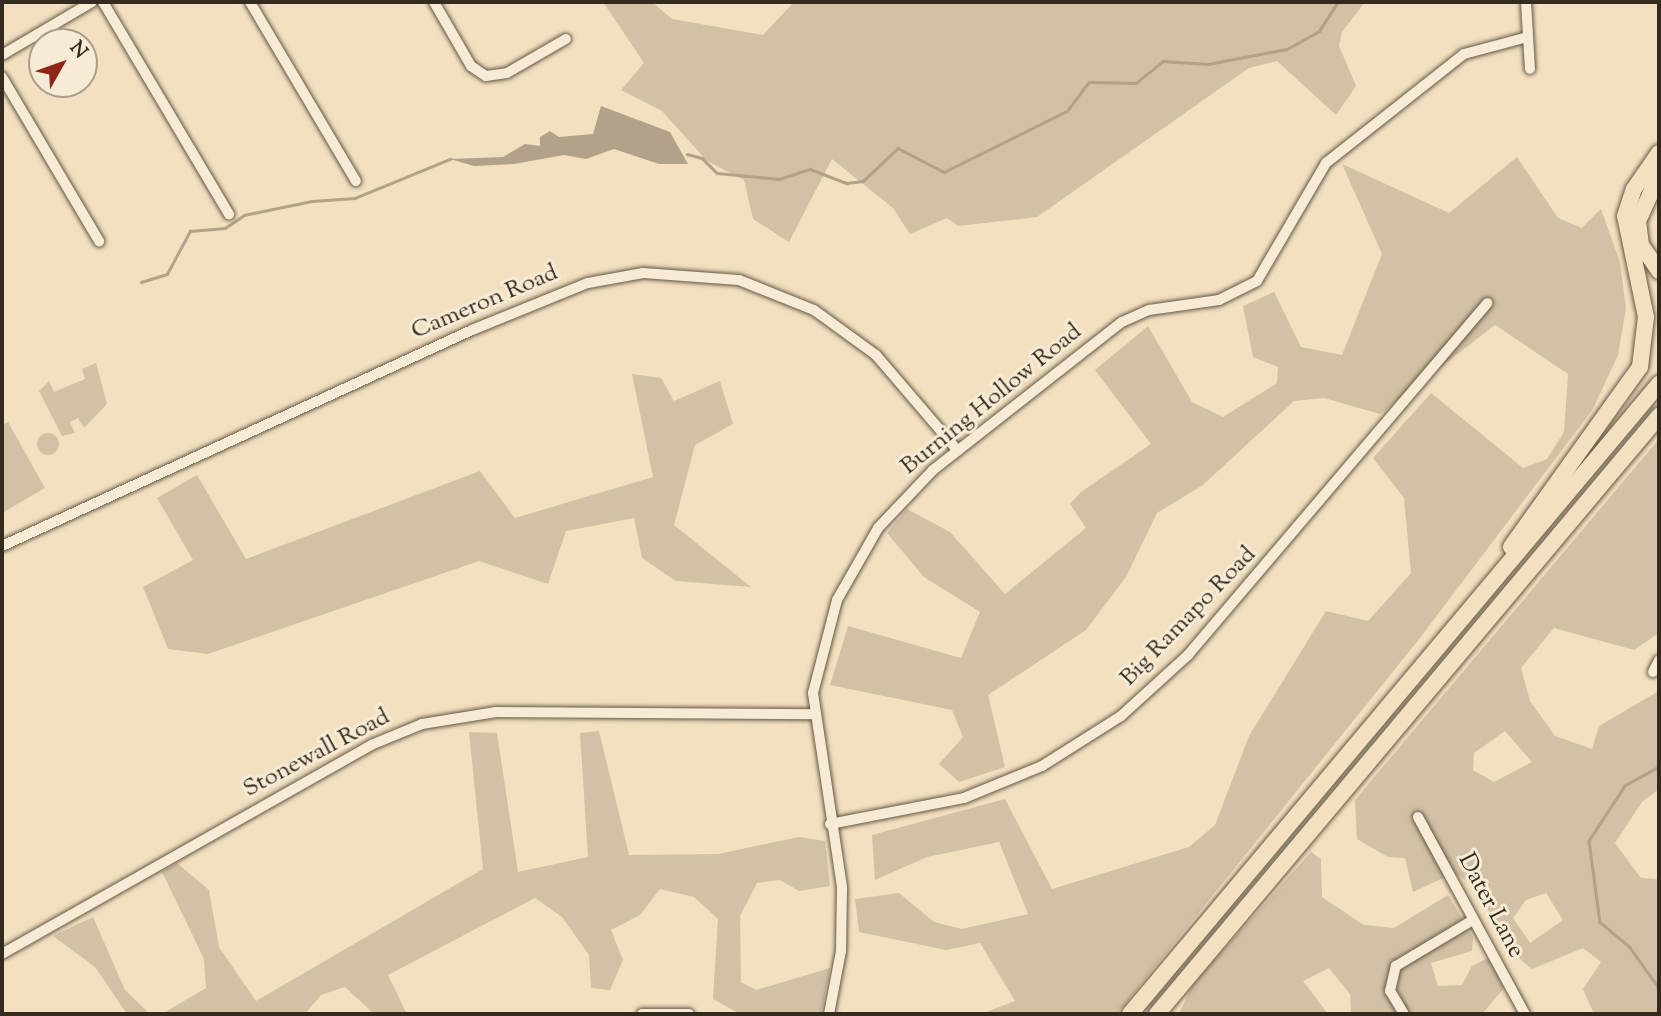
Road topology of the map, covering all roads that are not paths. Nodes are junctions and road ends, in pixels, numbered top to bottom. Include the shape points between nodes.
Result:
1 (92, 2) edge
2 (103, 2) edge
3 (250, 2) edge
4 (434, 2) edge
5 (1526, 2) edge
6 (1528, 37) junction
7 (566, 38) dead end
8 (2, 55) edge
9 (1530, 69) dead end
10 (2, 77) edge
11 (1659, 153) edge
12 (1659, 175) edge
13 (356, 181) dead end
14 (229, 214) dead end
15 (99, 240) dead end
16 (1659, 271) edge
17 (1488, 303) dead end
18 (1659, 384) edge
19 (1659, 415) edge
20 (1659, 433) edge
21 (958, 451) junction
22 (1584, 505) junction
23 (2, 546) edge
24 (1454, 630) junction
25 (1659, 660) edge
26 (1653, 672) dead end
27 (813, 714) junction
28 (1418, 817) dead end
29 (830, 824) junction
30 (1473, 920) junction
31 (2, 954) edge
32 (642, 1014) edge
33 (689, 1014) edge
34 (829, 1014) edge
35 (1130, 1014) edge
36 (1157, 1014) edge
37 (1404, 1014) edge
38 (1525, 1014) edge

1 - 8 street
2 - 14 street
3 - 13 street
4 - 7 street via 464,55 486,76 507,73
5 - 6 street
6 - 9 street
6 - 21 street, Burning Hollow Road via 1464,54 1333,157 1306,191 1275,260 1247,288 1129,318
10 - 15 street
11 - 24 highway via 1634,189 1625,216 1647,326 1638,372
12 - 16 highway via 1643,198 1638,229 1644,252
17 - 29 street, Big Ramapo Road via 1188,655 1121,716 1042,766 964,798
18 - 24 highway
19 - 22 highway
20 - 22 highway
21 - 23 street, Cameron Road via 876,355 814,310 738,280 643,273 588,283 496,320
21 - 27 street, Burning Hollow Road via 897,505 850,573 821,650
22 - 36 highway
24 - 35 highway
25 - 26 street
27 - 29 street, Burning Hollow Road
27 - 31 street, Stonewall Road via 496,712 422,724 363,749
28 - 30 street, Dater Lane
29 - 34 street, Burning Hollow Road via 843,920
30 - 37 street via 1396,966 1390,991
30 - 38 street, Dater Lane
32 - 33 street

